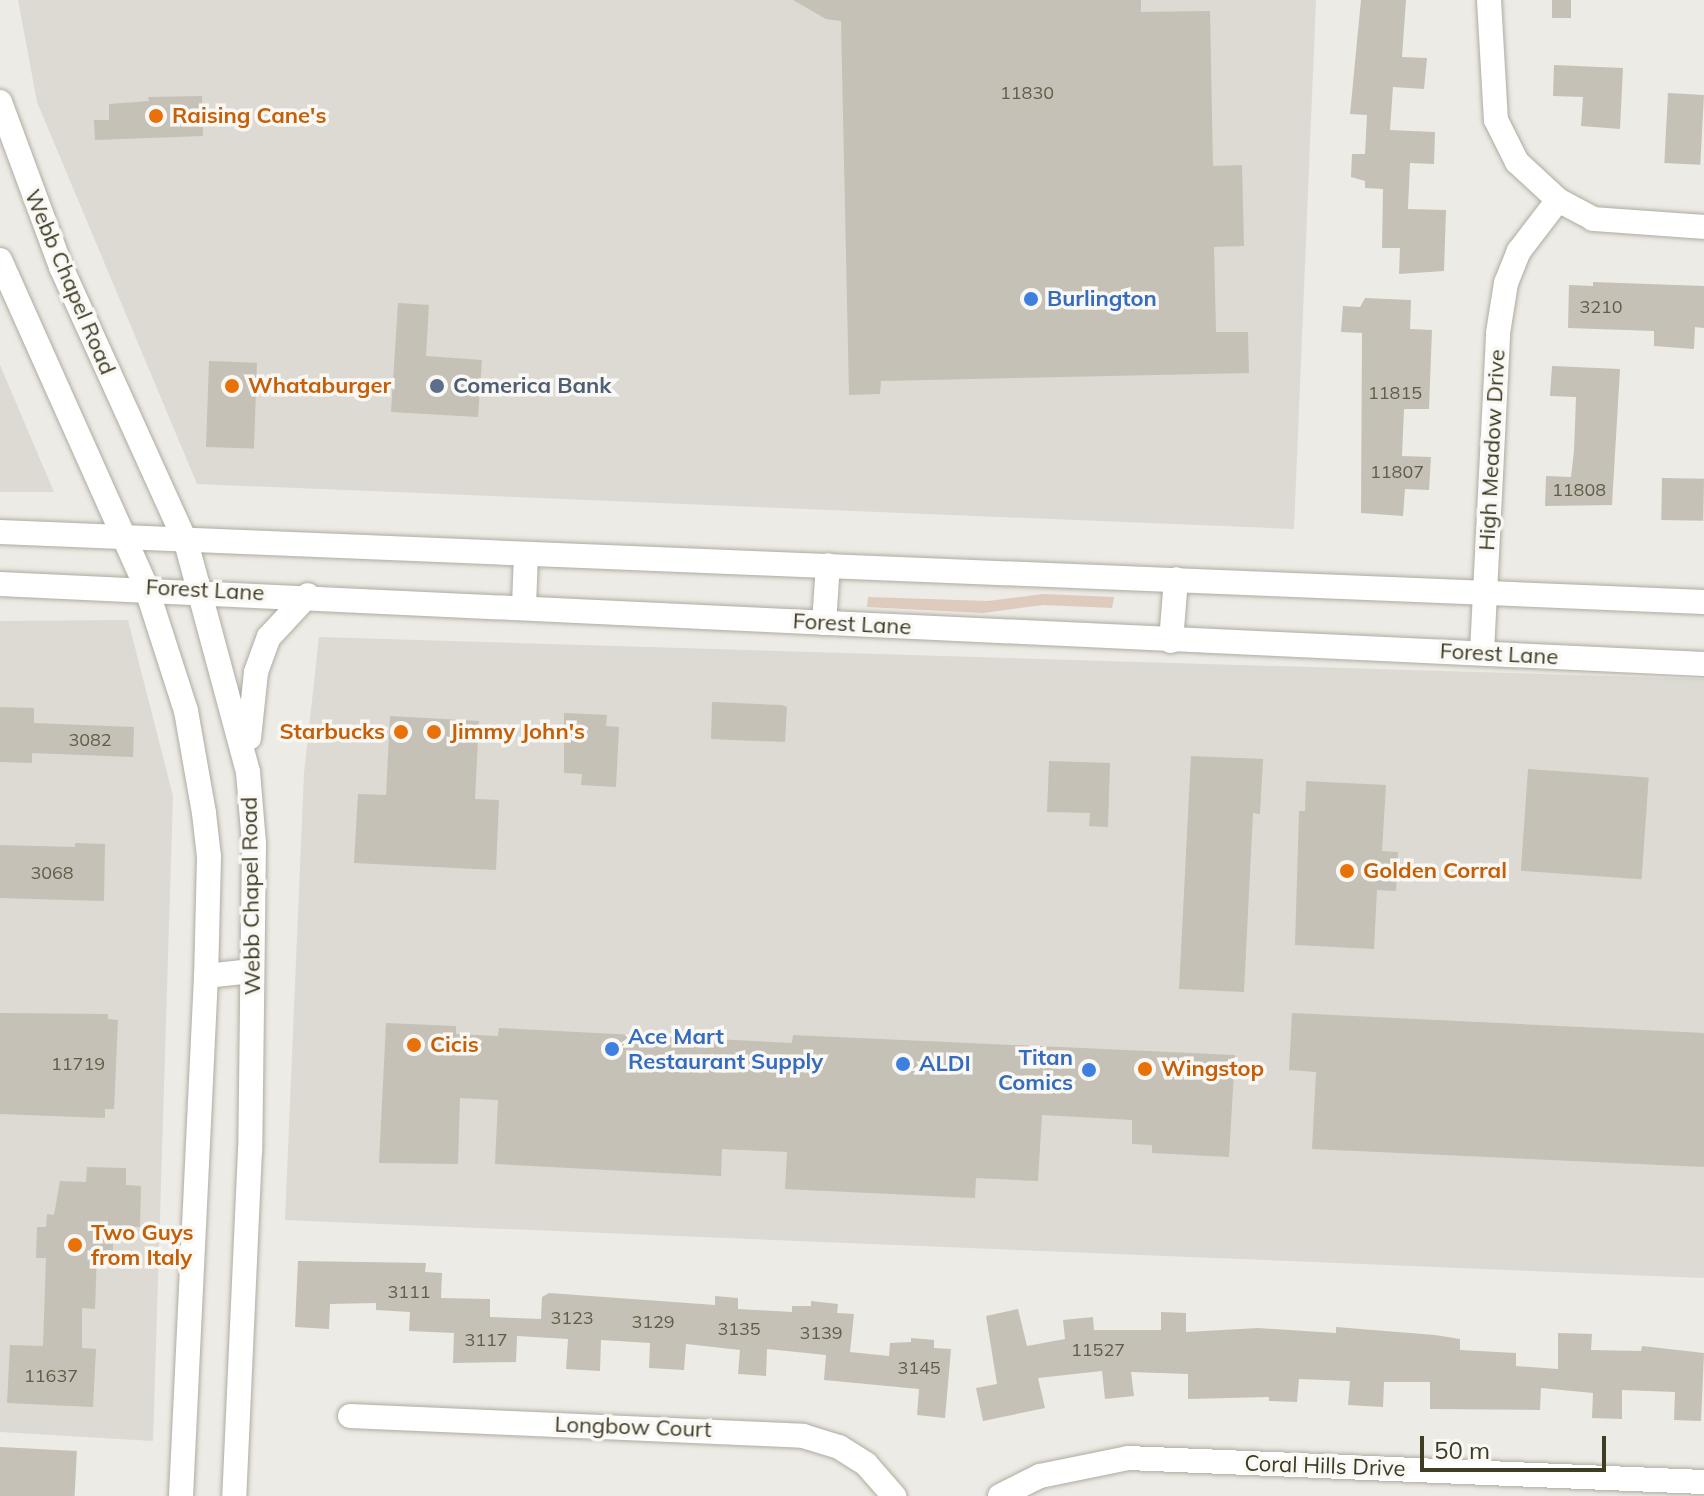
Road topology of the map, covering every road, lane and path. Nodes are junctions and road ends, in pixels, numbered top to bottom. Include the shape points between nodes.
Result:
1 (1489, 0) edge
2 (0, 102) edge
3 (1558, 200) junction
4 (1704, 227) edge
5 (0, 260) edge
6 (0, 532) edge
7 (125, 537) junction
8 (186, 542) junction
9 (526, 555) junction
10 (828, 565) junction
11 (1176, 579) junction
12 (0, 584) edge
13 (146, 587) junction
14 (200, 589) junction
15 (1484, 589) junction
16 (308, 595) junction
17 (1704, 602) edge
18 (524, 606) junction
19 (824, 623) junction
20 (1171, 641) junction
21 (1482, 652) junction
22 (1704, 664) edge
23 (248, 772) junction
24 (252, 971) junction
25 (206, 976) junction
26 (350, 1416) dead end
27 (1704, 1482) edge
28 (181, 1496) edge
29 (234, 1496) edge
30 (894, 1496) edge
31 (1000, 1496) edge

1 - 3 main road via 1496,120 1517,162
2 - 8 main road, Webb Chapel Road via 61,267
3 - 4 main road via 1593,219 1617,224
3 - 15 main road, High Meadow Drive via 1519,251 1506,283 1498,333
5 - 7 main road, Webb Chapel Road
6 - 7 main road
7 - 8 main road
7 - 13 main road, Webb Chapel Road
8 - 9 main road
8 - 14 main road, Webb Chapel Road
9 - 10 main road
9 - 18 main road
10 - 11 main road
10 - 19 main road
11 - 15 main road
11 - 20 main road
12 - 13 main road, Forest Lane
13 - 14 main road, Forest Lane
13 - 25 main road, Webb Chapel Road via 186,711 204,813 209,857
14 - 16 main road, Forest Lane
14 - 23 main road, Webb Chapel Road
15 - 17 main road
15 - 21 main road, High Meadow Drive
16 - 18 main road, Forest Lane
16 - 23 main road via 269,637 256,672
18 - 19 main road, Forest Lane
19 - 20 main road, Forest Lane
20 - 21 main road, Forest Lane
21 - 22 main road, Forest Lane
23 - 24 main road, Webb Chapel Road via 254,843
24 - 25 main road
24 - 29 main road, Webb Chapel Road via 248,1223
25 - 28 main road, Webb Chapel Road
26 - 30 main road, Longbow Court via 803,1436 839,1447 866,1464
27 - 31 main road, Coral Hills Drive via 1128,1458 1040,1476

